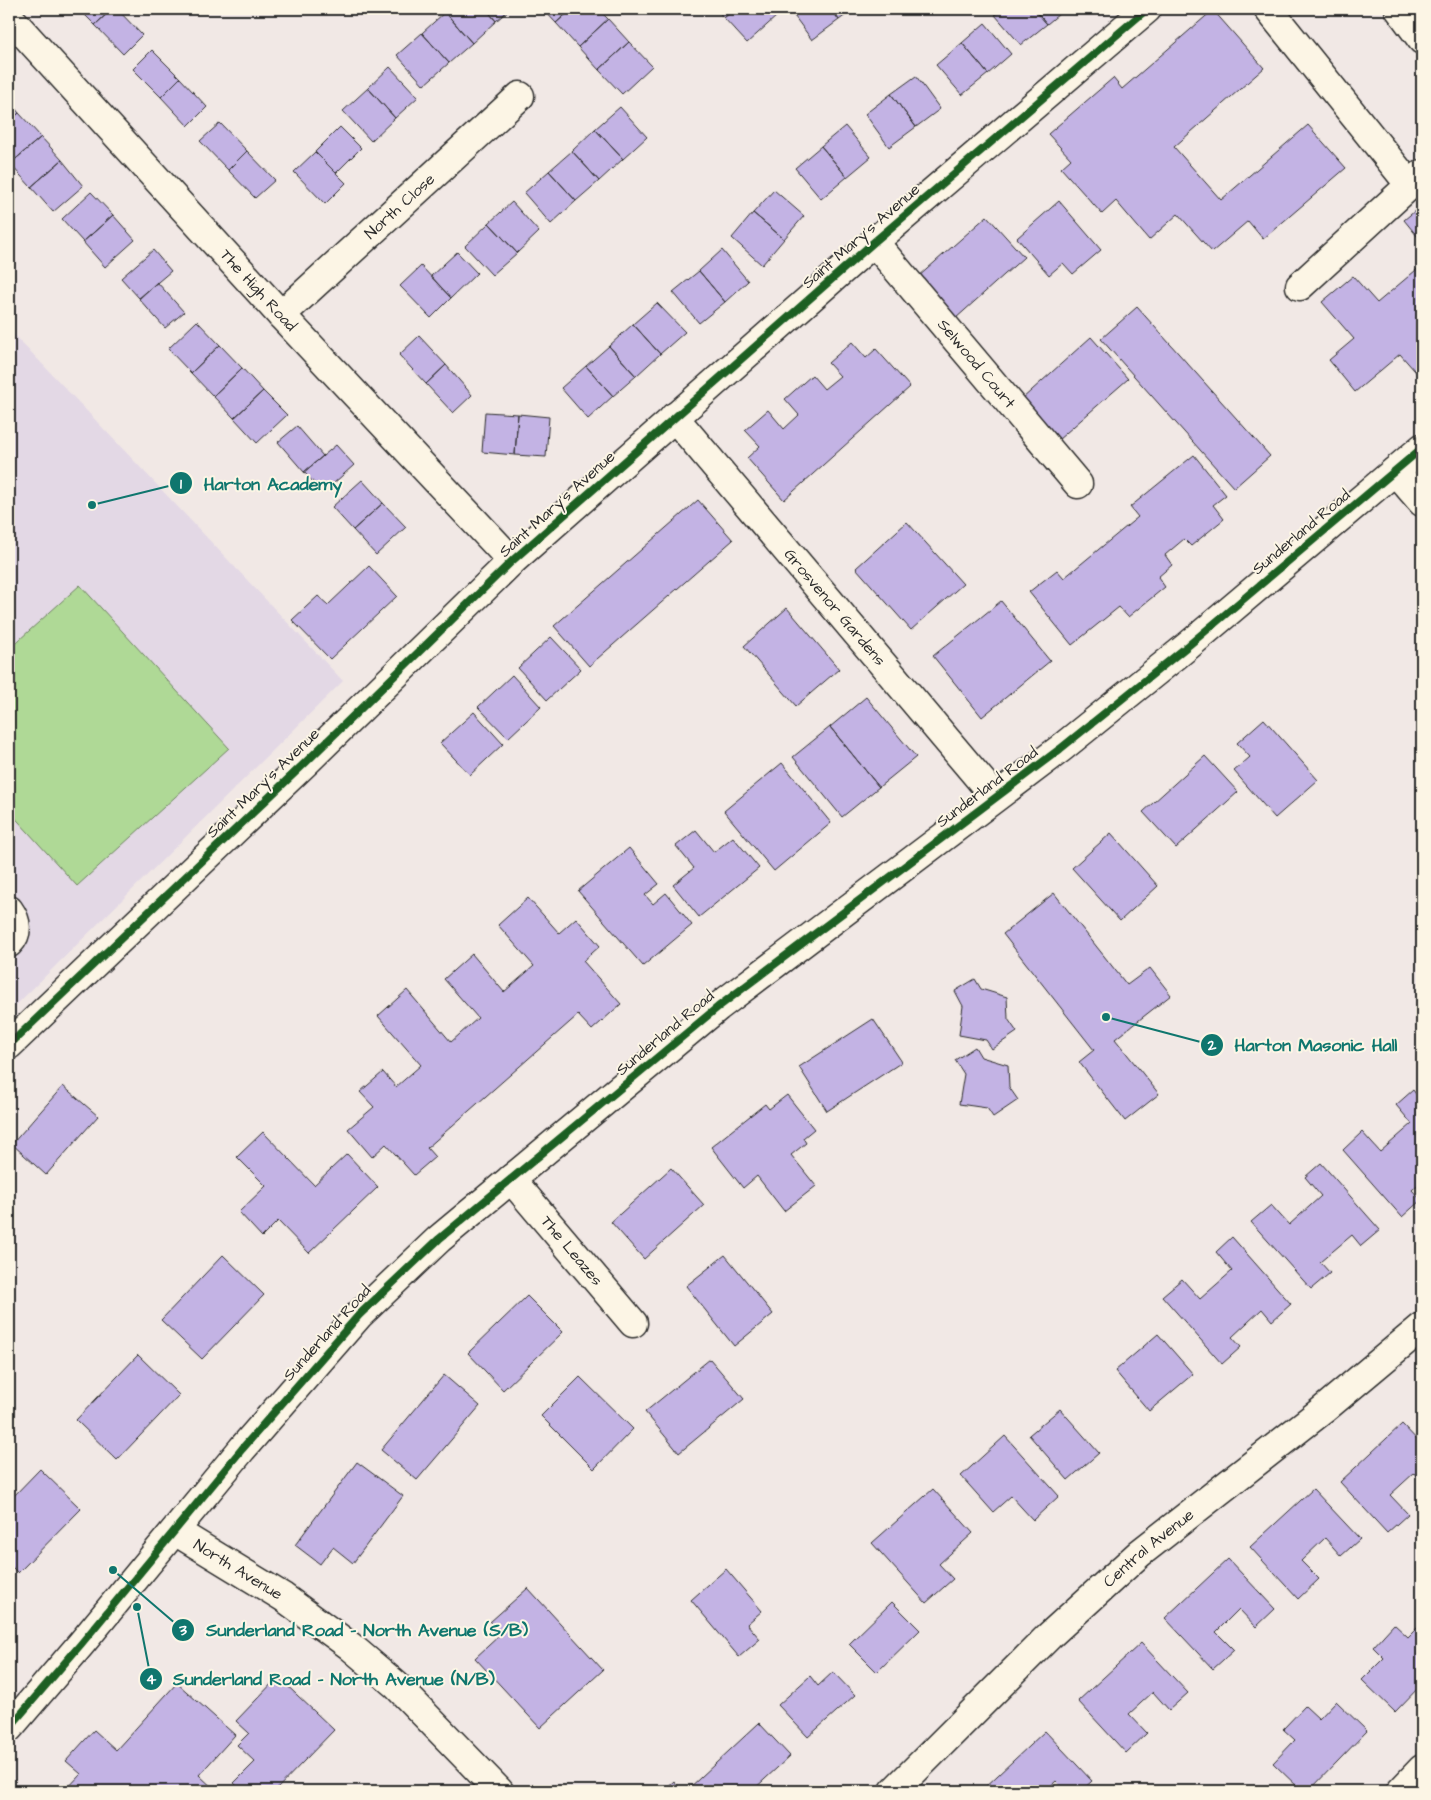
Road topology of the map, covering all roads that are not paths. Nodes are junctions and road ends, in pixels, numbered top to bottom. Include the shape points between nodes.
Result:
1 (1147, 9) edge
2 (1399, 9) edge
3 (1270, 10) dead end
4 (9, 17) edge
5 (1422, 40) edge
6 (520, 96) dead end
7 (1416, 180) edge
8 (874, 242) junction
9 (1300, 286) dead end
10 (281, 316) junction
11 (674, 418) junction
12 (1422, 448) edge
13 (1395, 471) junction
14 (1078, 484) dead end
15 (1422, 502) edge
16 (512, 561) junction
17 (996, 797) junction
18 (9, 910) edge
19 (9, 943) edge
20 (13, 1033) edge
21 (511, 1179) junction
22 (633, 1323) dead end
23 (1422, 1327) edge
24 (175, 1531) junction
25 (9, 1728) edge
26 (1422, 1769) edge
27 (499, 1791) edge
28 (894, 1791) edge
29 (1401, 1791) edge

1 - 8 street, Saint Mary's Avenue
2 - 5 street
3 - 7 street
4 - 10 street, The High Road
6 - 10 street, North Close
7 - 9 street
8 - 11 street, Saint Mary's Avenue
8 - 14 street, Selwood Court
10 - 16 street, The High Road
11 - 16 street, Saint Mary's Avenue
11 - 17 street, Grosvenor Gardens
12 - 13 street, Sunderland Road
13 - 15 street
13 - 17 street, Sunderland Road via 1189,645
16 - 20 street, Saint Mary's Avenue via 306,762
17 - 21 street, Sunderland Road via 718,1007
18 - 19 street via 16,922 16,932
21 - 22 street, The Leazes
21 - 24 street, Sunderland Road via 439,1239 359,1315
23 - 28 street, Central Avenue via 1324,1409 1140,1553 1049,1636
24 - 25 street, Sunderland Road
24 - 27 street, North Avenue via 283,1597 350,1646 396,1685
26 - 29 street

